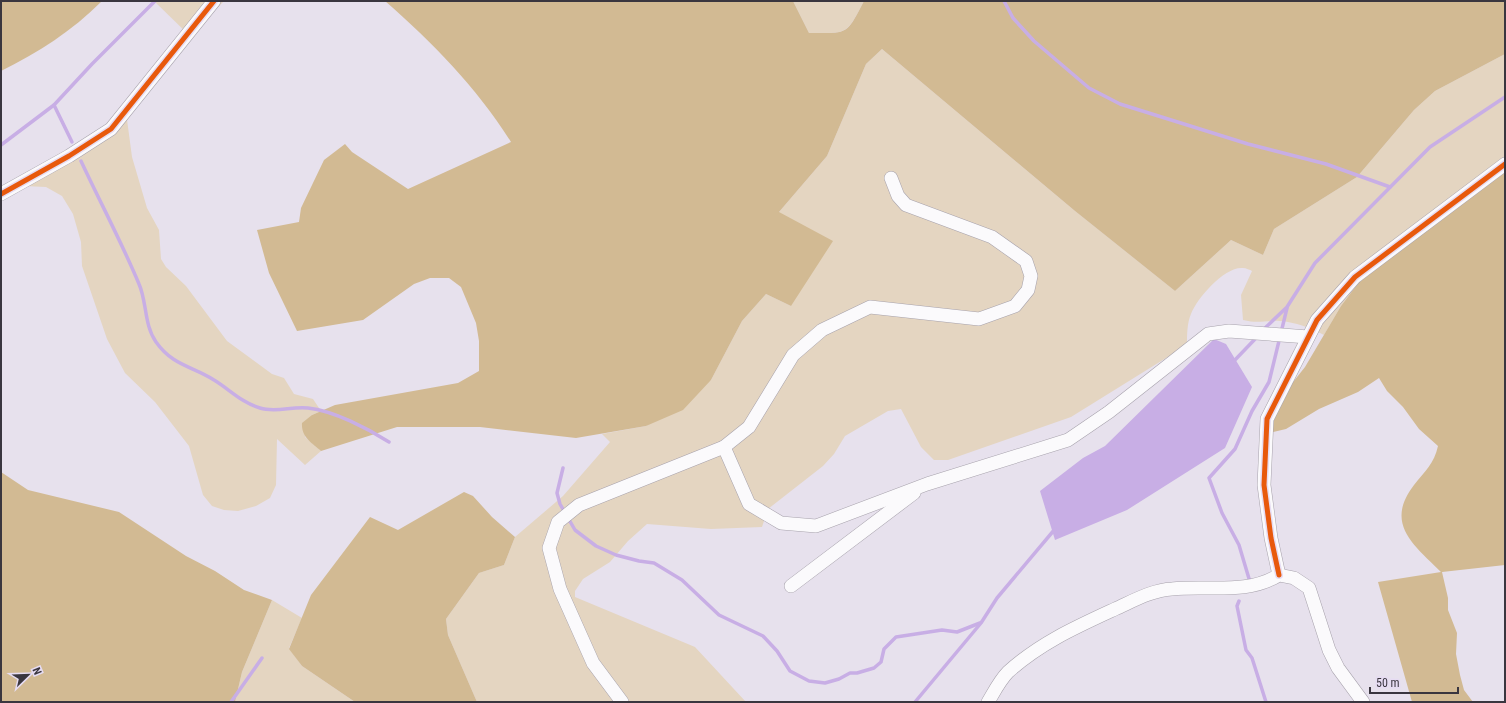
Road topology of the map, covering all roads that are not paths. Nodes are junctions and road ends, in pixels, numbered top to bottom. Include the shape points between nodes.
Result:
1 (214, 1) edge
2 (1505, 164) edge
3 (891, 178) dead end
4 (1, 194) edge
5 (1308, 337) junction
6 (724, 447) junction
7 (927, 484) junction
8 (1279, 576) junction
9 (791, 586) dead end
10 (622, 702) edge
11 (988, 702) edge
12 (1363, 702) edge

1 - 4 street via 111,129
2 - 5 street via 1355,277 1317,320
3 - 6 street via 898,196 906,205 992,237 1026,261 1031,276 1028,290 1015,306 980,319 870,307 822,330 793,355 749,427
5 - 7 street via 1229,331 1208,334 1109,412 1068,440
5 - 8 street via 1267,419 1264,485
6 - 7 street via 749,504 781,523 816,526
6 - 10 street via 579,505 558,522 550,548 560,589 593,663
7 - 9 street
8 - 11 street via 1253,586 1172,589 1139,598 1073,628 1034,650 1007,673
8 - 12 street via 1294,578 1309,588 1329,650 1338,668

